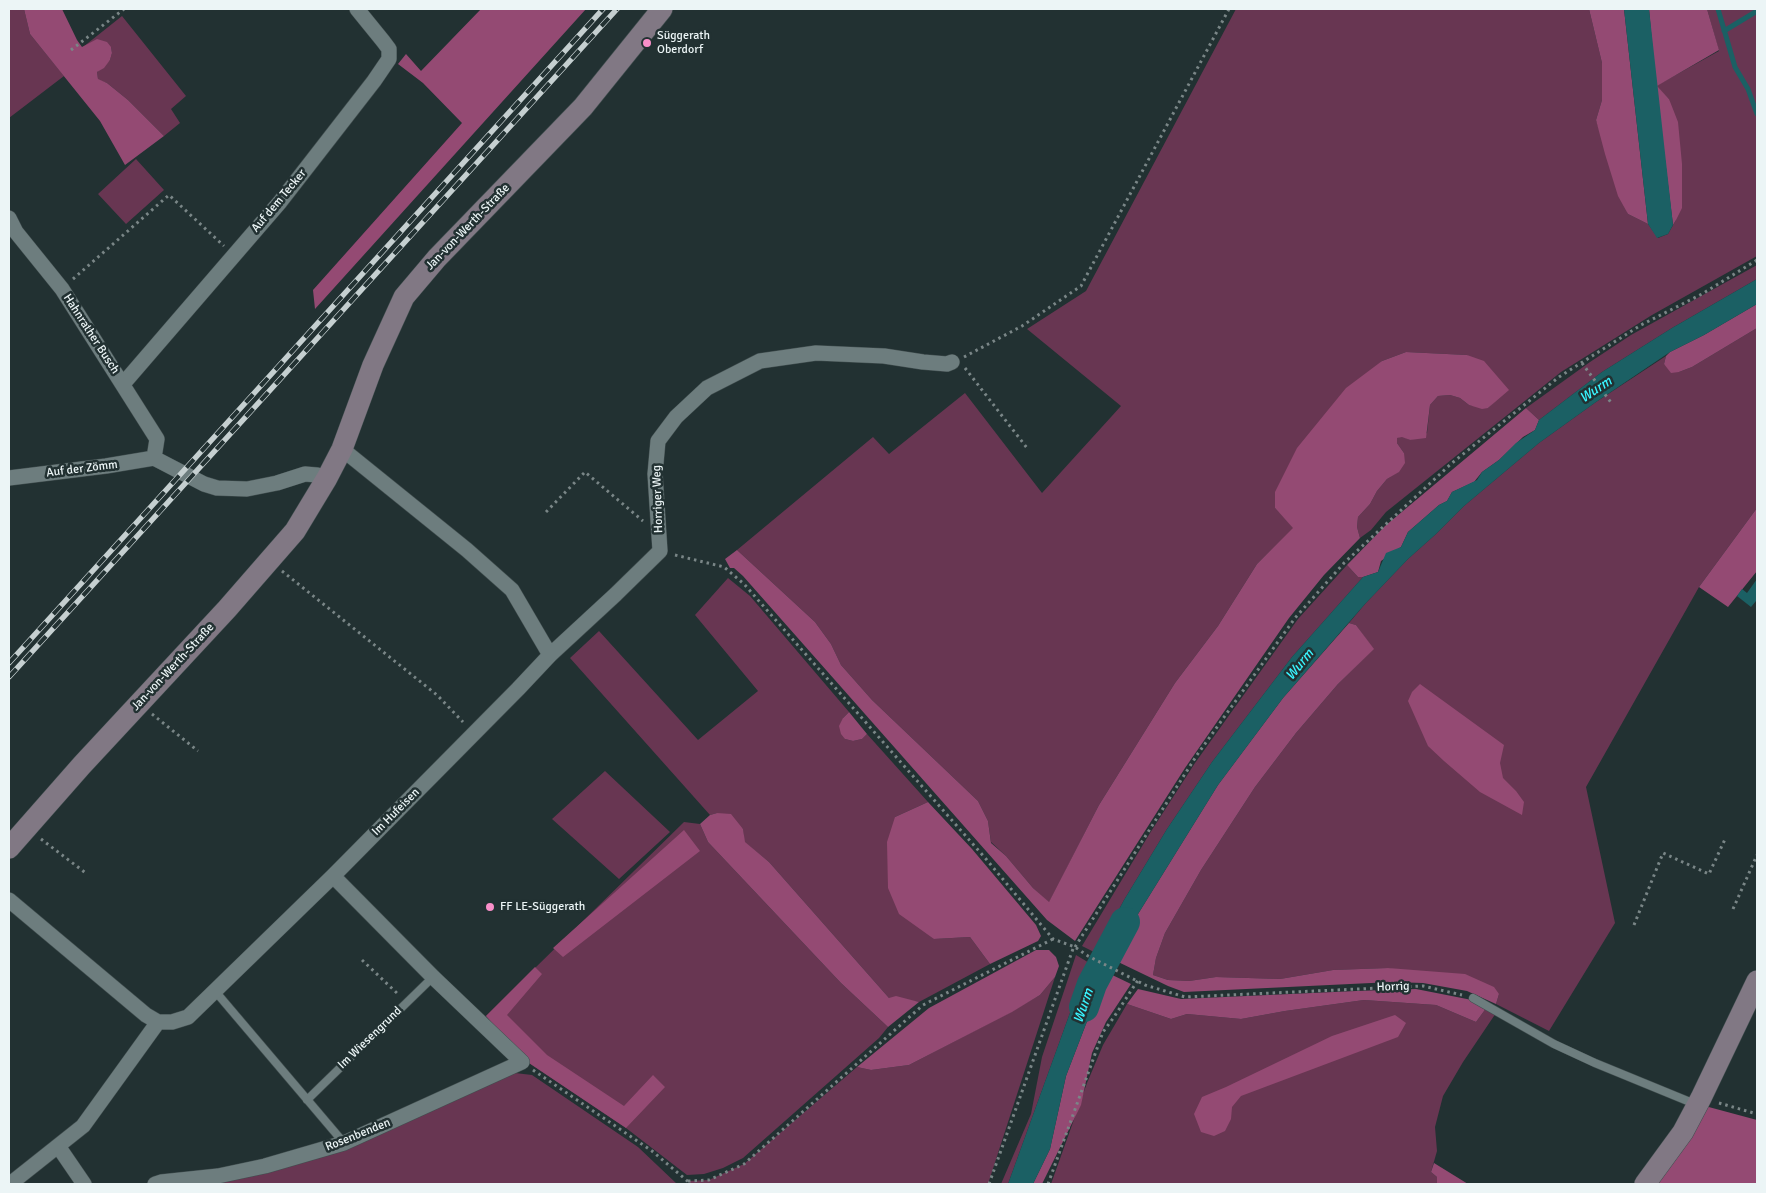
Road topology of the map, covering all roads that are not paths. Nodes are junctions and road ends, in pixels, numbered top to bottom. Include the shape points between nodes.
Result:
1 (357, 9) edge
2 (662, 9) edge
3 (9, 218) edge
4 (956, 361) road end
5 (123, 384) junction
6 (342, 449) junction
7 (154, 458) junction
8 (9, 478) edge
9 (328, 478) junction
10 (550, 655) junction
11 (9, 848) edge
12 (333, 876) junction
13 (9, 900) edge
14 (433, 977) junction
15 (1757, 981) edge
16 (215, 991) junction
17 (1473, 998) road end
18 (158, 1022) junction
19 (306, 1100) junction
20 (1699, 1102) junction
21 (344, 1143) junction
22 (58, 1146) junction
23 (10, 1184) edge
24 (84, 1184) edge
25 (155, 1184) edge
26 (1645, 1184) edge

1 - 5 street, Auf dem Tecker via 386,45 389,59 280,202
2 - 6 main road, Jan-von-Werth-Straße via 583,107 437,258 404,297
3 - 5 street, Hahnrather Busch via 16,232 62,288
4 - 10 street, Horriger Weg via 947,364 884,356 816,353 760,361 707,388 676,417 658,441 655,474 660,551
5 - 7 street, Hahnrather Busch via 157,439
6 - 9 main road, Jan-von-Werth-Straße
6 - 10 street via 512,590
7 - 8 street, Auf der Zömm
7 - 9 street via 217,488 247,489 305,474
9 - 11 main road, Jan-von-Werth-Straße via 295,531
10 - 12 street, Im Hufeisen
12 - 14 street
12 - 16 street, Im Hufeisen
13 - 18 street
14 - 19 lane, Im Wiesengrund
14 - 21 street, Rosenbenden via 522,1062
15 - 20 main road
16 - 18 street, Im Hufeisen via 188,1017
16 - 19 lane
17 - 20 lane via 1554,1044 1595,1063
18 - 22 street via 83,1126
19 - 21 lane
20 - 26 main road via 1683,1132
21 - 25 street, Rosenbenden via 265,1166
22 - 23 street
22 - 24 street

